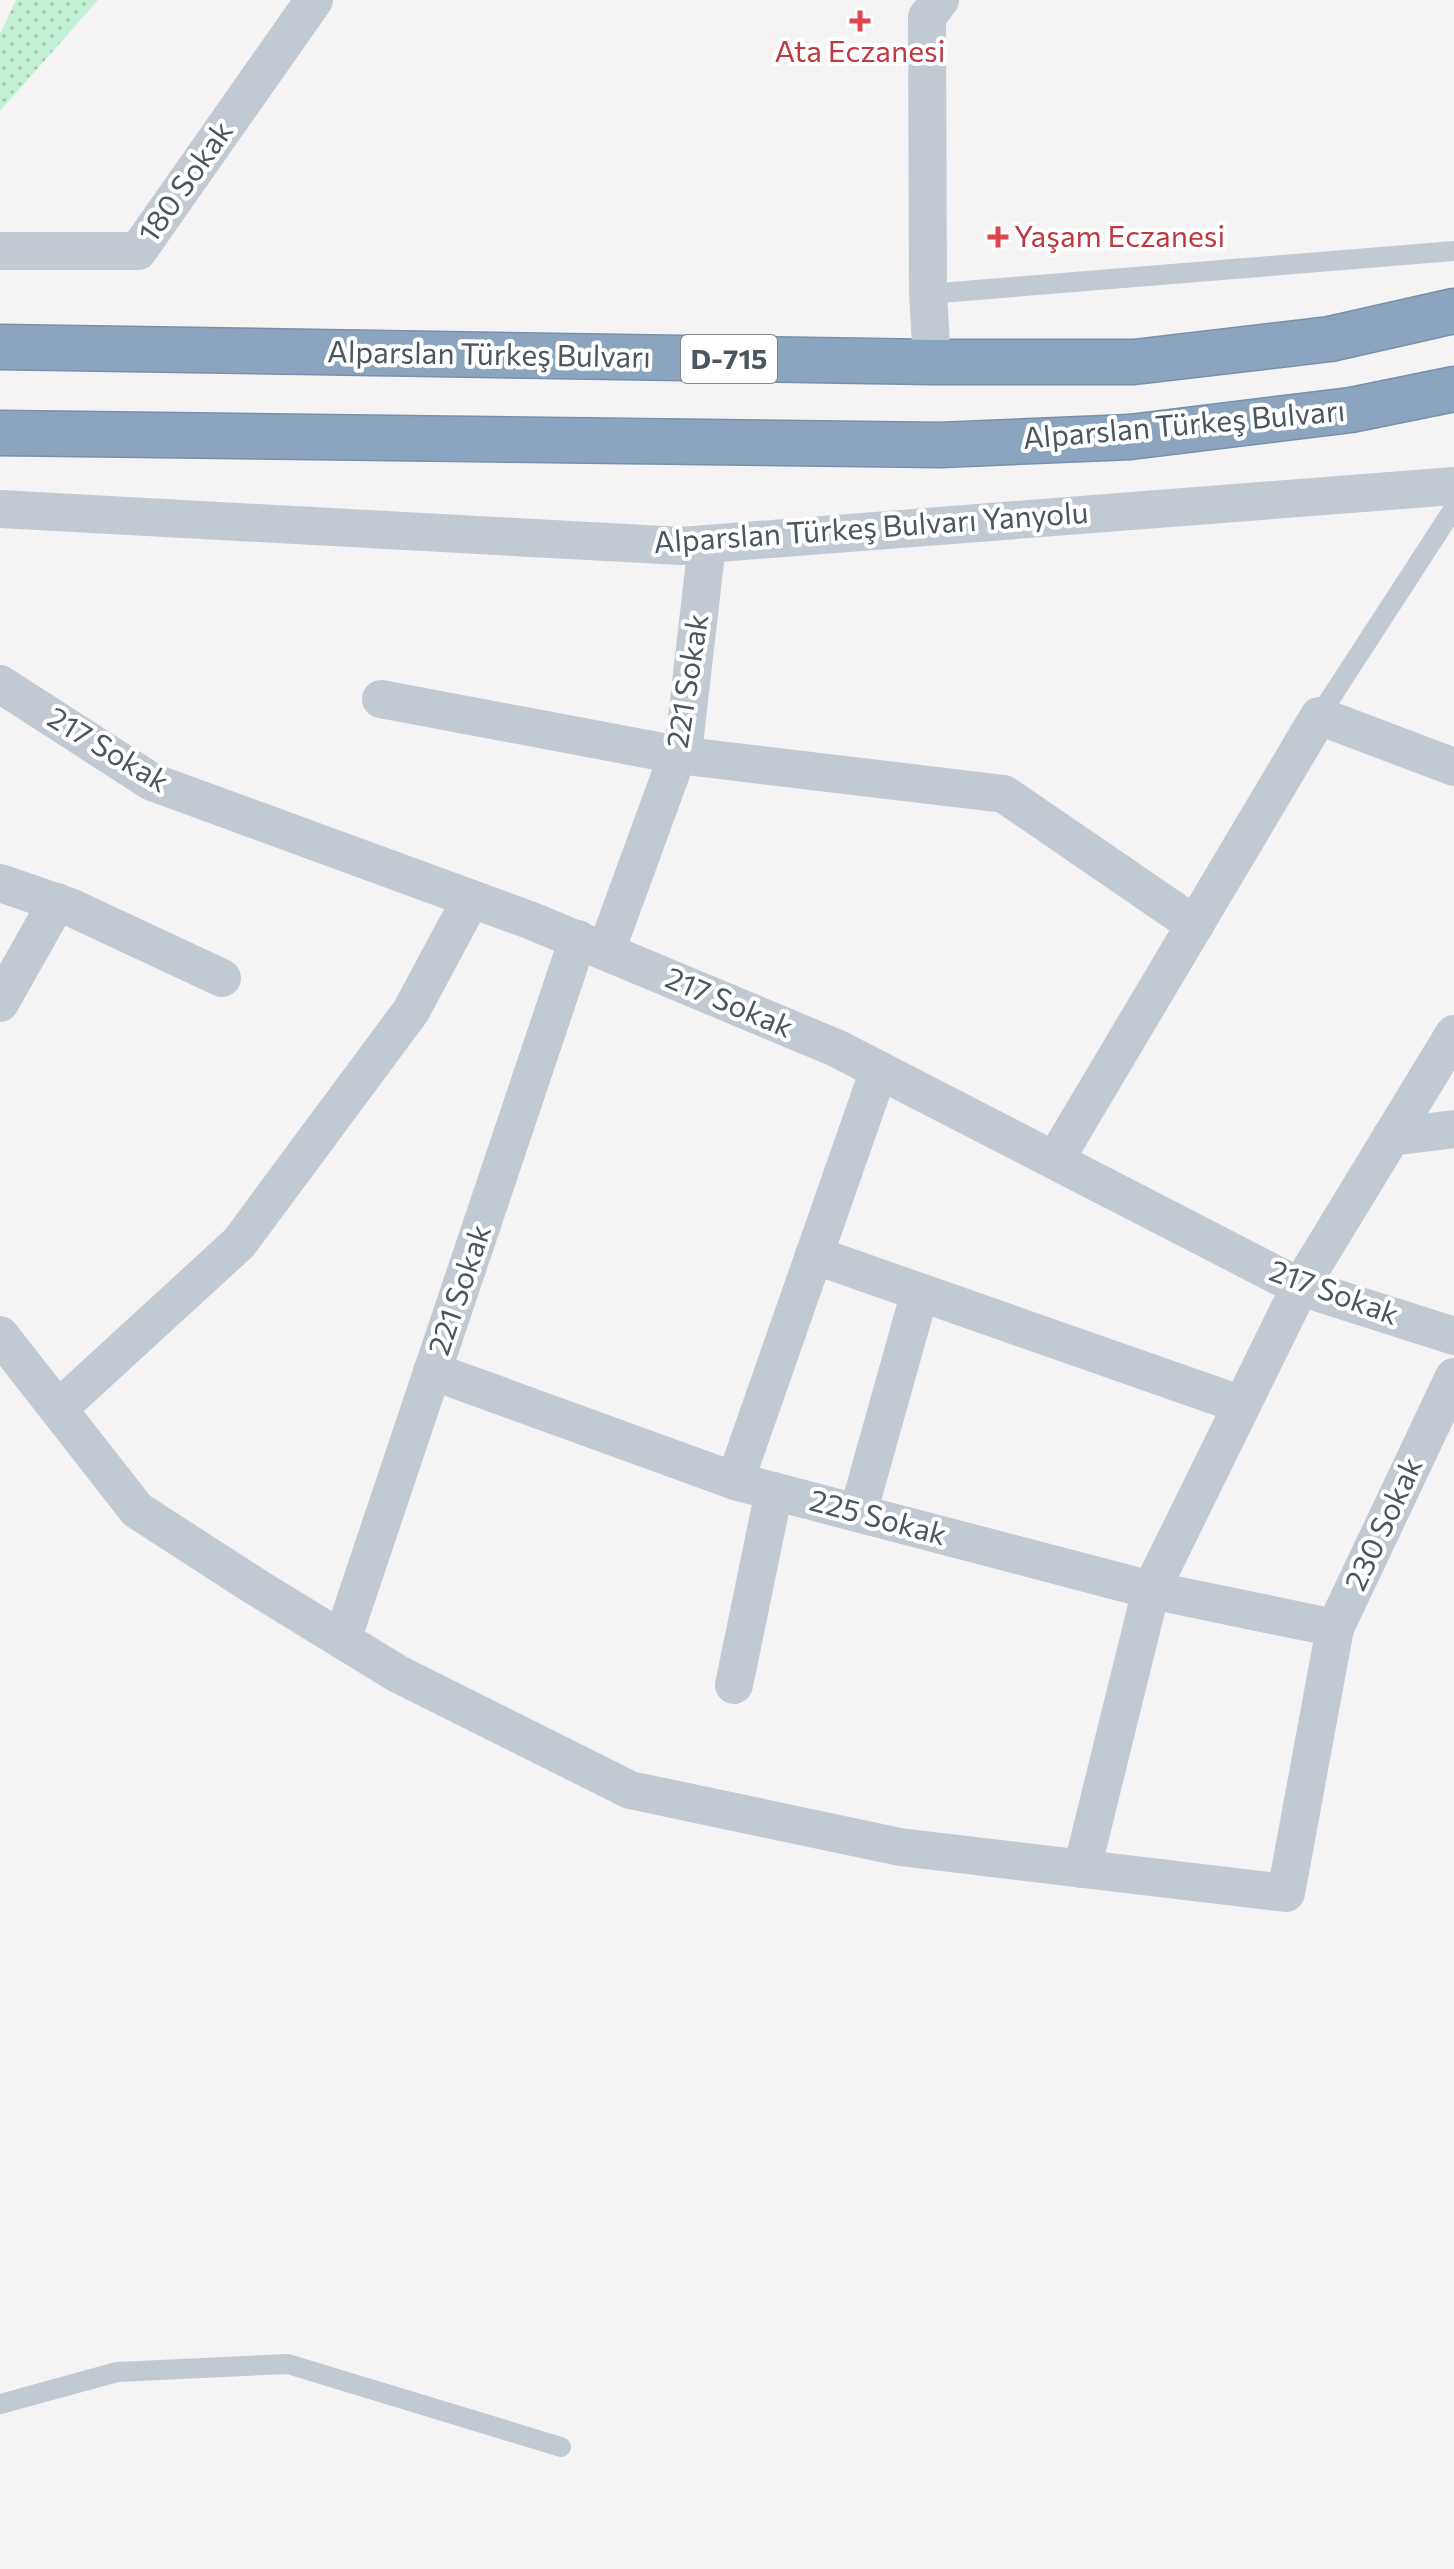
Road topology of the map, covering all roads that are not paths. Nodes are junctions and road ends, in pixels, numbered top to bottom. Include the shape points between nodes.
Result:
1 (314, 0) edge
2 (940, 0) edge
3 (0, 251) edge
4 (1454, 251) edge
5 (928, 294) junction
6 (1454, 311) edge
7 (0, 347) edge
8 (932, 362) junction
9 (1454, 389) edge
10 (0, 433) edge
11 (1454, 486) edge
12 (1454, 508) edge
13 (0, 509) edge
14 (707, 544) junction
15 (0, 684) edge
16 (381, 699) dead end
17 (1319, 716) junction
18 (678, 755) junction
19 (1454, 767) edge
20 (0, 883) edge
21 (471, 899) junction
22 (57, 902) junction
23 (1195, 925) junction
24 (592, 945) junction
25 (222, 978) dead end
26 (0, 1003) edge
27 (1454, 1034) edge
28 (879, 1070) junction
29 (1454, 1129) edge
30 (1391, 1137) junction
31 (1055, 1160) junction
32 (814, 1255) junction
33 (1300, 1287) junction
34 (920, 1292) junction
35 (0, 1335) edge
36 (1454, 1336) edge
37 (432, 1371) junction
38 (1454, 1377) edge
39 (1242, 1405) junction
40 (58, 1409) junction
41 (735, 1481) junction
42 (774, 1491) junction
43 (858, 1513) junction
44 (1151, 1590) junction
45 (1335, 1628) junction
46 (342, 1640) junction
47 (734, 1685) dead end
48 (1082, 1869) junction
49 (0, 2404) edge
50 (561, 2447) dead end

1 - 3 street, 180 Sokak via 138,251
2 - 5 street via 927,17
4 - 5 lane
5 - 8 street
6 - 8 highway, Alparslan Türkeş Bulvarı / D-715 via 1330,339 1134,362
7 - 8 highway, Alparslan Türkeş Bulvarı / D-715
9 - 10 highway, Alparslan Türkeş Bulvarı via 1351,410 1130,437 940,445
11 - 14 street, Alparslan Türkeş Bulvarı Yanyolu
12 - 17 lane
13 - 14 street, Alparslan Türkeş Bulvarı Yanyolu
14 - 18 street, 221 Sokak via 685,735
15 - 21 street, 217 Sokak via 152,782
16 - 18 street
17 - 19 street
17 - 23 street
18 - 23 street via 1004,794
18 - 24 street, 221 Sokak
20 - 22 street
21 - 24 street, 217 Sokak
21 - 40 street via 411,1011 239,1243
22 - 25 street
22 - 26 street
23 - 31 street
24 - 28 street, 217 Sokak
24 - 37 street, 221 Sokak
27 - 30 street
28 - 31 street, 217 Sokak
28 - 32 street
29 - 30 street
30 - 33 street
31 - 33 street, 217 Sokak
32 - 34 street
32 - 41 street
33 - 36 street, 217 Sokak
33 - 39 street
34 - 39 street
34 - 43 street
35 - 40 street
37 - 41 street, 225 Sokak
37 - 46 street, 221 Sokak
38 - 45 street, 230 Sokak
39 - 44 street
40 - 46 street via 137,1510
41 - 42 street, 225 Sokak
42 - 43 street, 225 Sokak
42 - 47 street
43 - 44 street, 225 Sokak
44 - 45 street, 225 Sokak
44 - 48 street
45 - 48 street, 230 Sokak via 1286,1893
46 - 48 street via 398,1674 630,1790 900,1847
49 - 50 lane via 117,2372 288,2364

